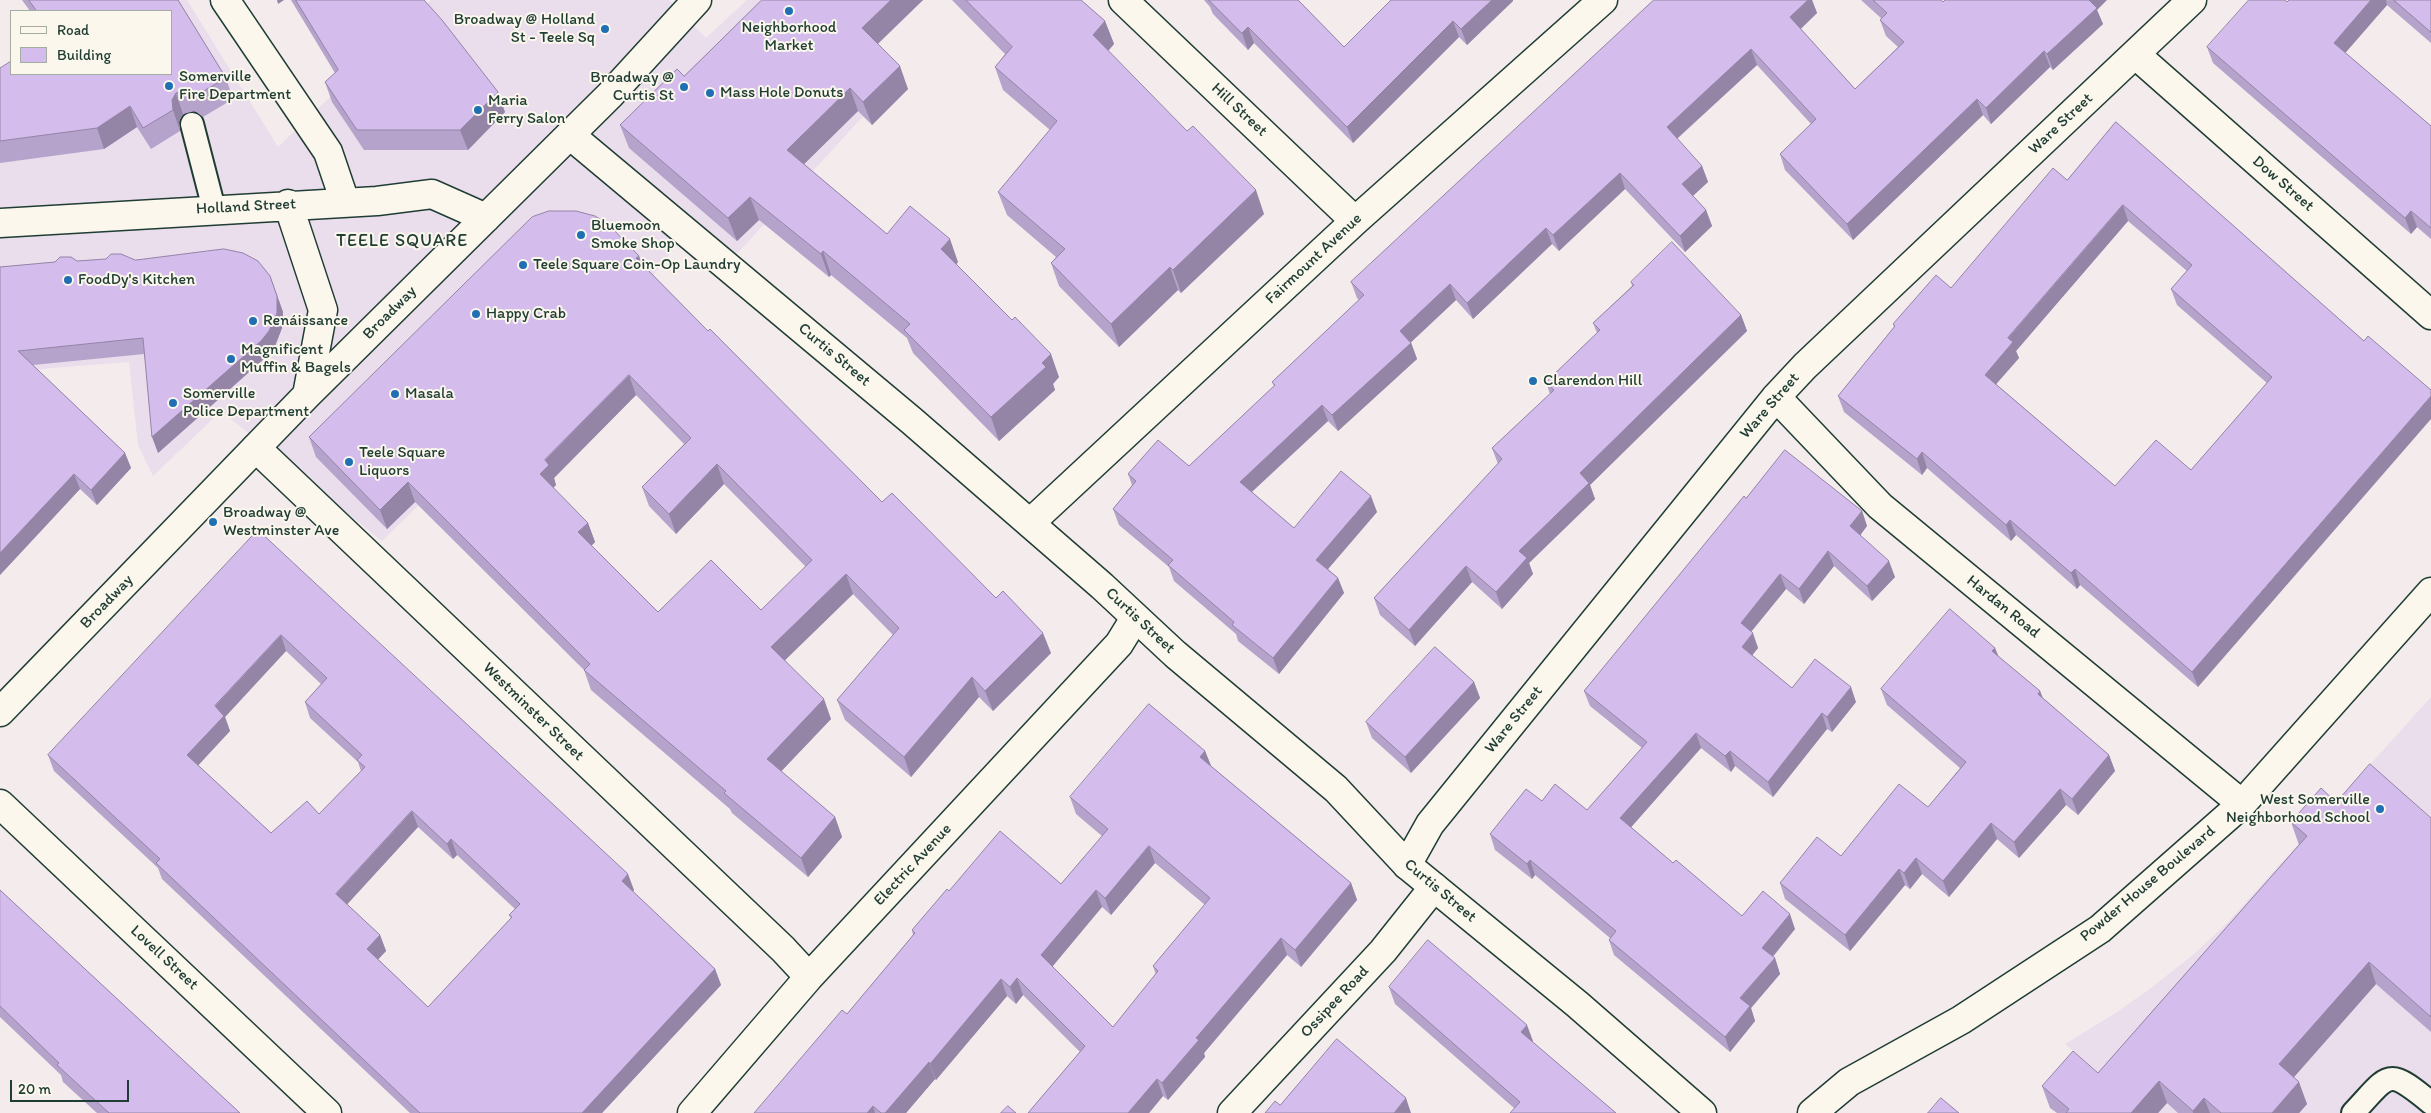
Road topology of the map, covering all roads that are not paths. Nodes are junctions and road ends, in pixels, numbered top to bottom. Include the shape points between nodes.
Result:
1 (226, 0) edge
2 (697, 0) edge
3 (1123, 0) edge
4 (2192, 0) edge
5 (1597, 2) edge
6 (2135, 54) junction
7 (192, 124) dead end
8 (570, 135) junction
9 (345, 202) junction
10 (288, 204) junction
11 (214, 209) junction
12 (486, 218) junction
13 (1355, 221) junction
14 (0, 223) edge
15 (2431, 315) edge
16 (307, 395) junction
17 (1776, 397) junction
18 (256, 448) junction
19 (1030, 523) junction
20 (2431, 592) edge
21 (1135, 618) junction
22 (0, 712) edge
23 (0, 804) edge
24 (2242, 804) junction
25 (1407, 865) junction
26 (1434, 887) junction
27 (809, 977) junction
28 (2431, 1103) edge
29 (328, 1113) edge
30 (692, 1113) edge
31 (1232, 1113) edge
32 (1702, 1113) edge
33 (1812, 1113) edge
34 (2353, 1113) edge

1 - 9 street via 328,152
2 - 8 street, Broadway
3 - 13 street, Hill Street
4 - 6 street, Ware Street
5 - 13 street, Fairmount Avenue
6 - 15 street, Dow Street
6 - 17 street, Ware Street via 1804,366
7 - 11 lane
8 - 12 street, Broadway
8 - 19 street, Curtis Street
9 - 10 street, Holland Street
9 - 12 street, Holland Street via 432,194
10 - 11 street, Holland Street
10 - 16 street via 324,310
11 - 14 street, Holland Street
12 - 16 street, Broadway
13 - 19 street, Fairmount Avenue
16 - 18 street, Broadway
17 - 24 street, Hardan Road via 1880,506
17 - 25 street, Ware Street via 1430,824
18 - 22 street, Broadway
18 - 27 street, Westminster Street
19 - 21 street, Curtis Street
20 - 24 street, Powder House Boulevard
21 - 25 street, Curtis Street via 1336,789
21 - 27 street, Electric Avenue via 1119,644
23 - 29 street, Lovell Street
24 - 33 street, Powder House Boulevard via 2100,929 1961,1020 1848,1082
25 - 26 street, Curtis Street
26 - 31 street, Ossipee Road via 1382,951
26 - 32 street, Curtis Street via 1577,1004
27 - 30 street, Electric Avenue
28 - 34 lane via 2405,1081 2392,1078 2384,1080

